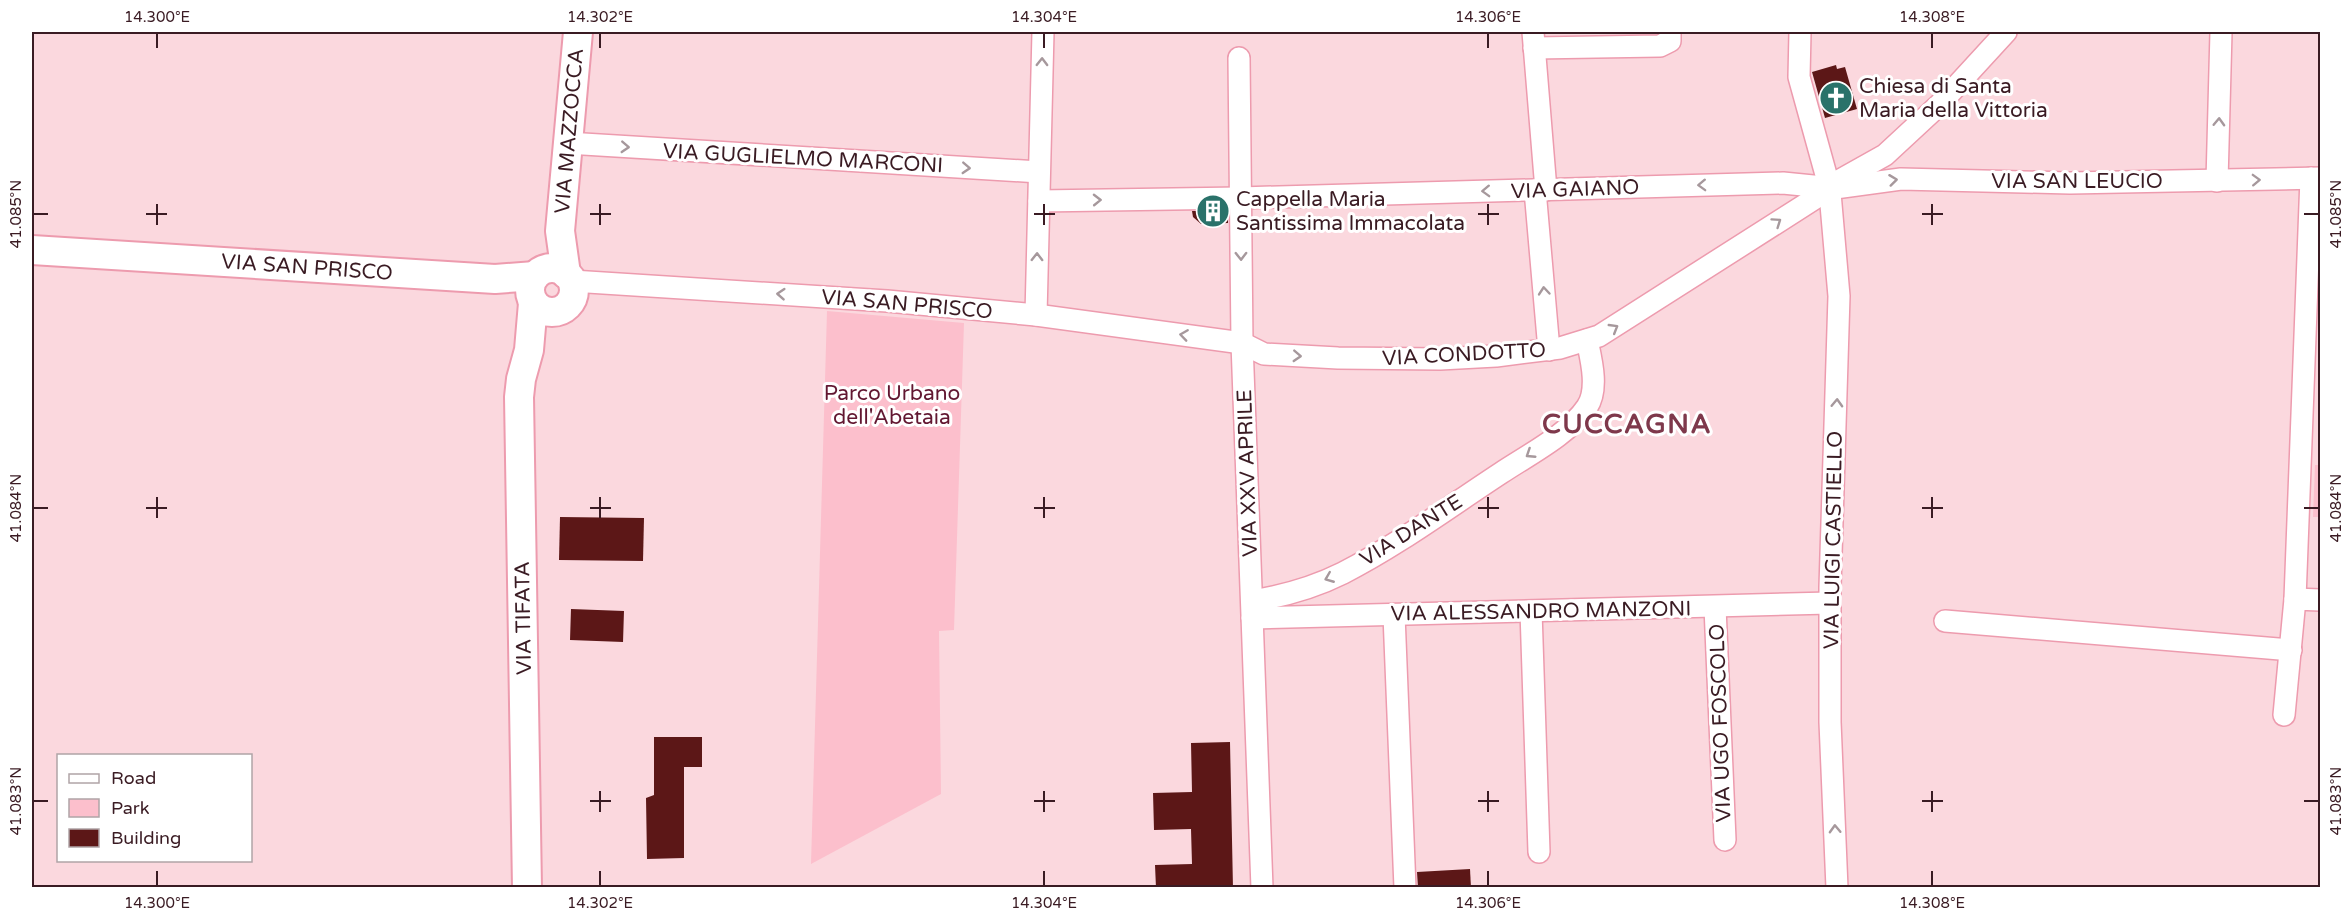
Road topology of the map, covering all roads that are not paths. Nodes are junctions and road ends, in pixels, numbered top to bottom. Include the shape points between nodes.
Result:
1 (578, 32) edge
2 (1043, 32) edge
3 (1670, 32) edge
4 (1800, 32) edge
5 (2006, 32) edge
6 (2221, 32) edge
7 (1533, 40) edge
8 (1239, 58) dead end
9 (567, 143) junction
10 (1039, 172) junction
11 (2316, 178) edge
12 (2217, 181) junction
13 (1829, 188) junction
14 (1541, 190) junction
15 (1240, 198) junction
16 (1039, 201) junction
17 (32, 250) edge
18 (548, 287) junction
19 (1036, 315) junction
20 (1587, 340) junction
21 (1242, 343) junction
22 (1550, 350) junction
23 (2295, 599) junction
24 (2320, 600) edge
25 (1830, 603) junction
26 (1716, 607) junction
27 (1252, 610) junction
28 (1531, 611) junction
29 (1394, 615) junction
30 (1945, 621) dead end
31 (2290, 650) junction
32 (2284, 715) dead end
33 (1725, 840) dead end
34 (1539, 852) dead end
35 (527, 888) edge
36 (1262, 888) edge
37 (1405, 888) edge
38 (1836, 888) edge

1 - 9 street, VIA MAZZOCCA
10 -> 2 street
3 - 7 street via 1670,41 1660,46
4 - 13 street, VIA LUIGI CASTIELLO via 1799,77
5 - 13 street, VIA CONDOTTO via 1939,105 1885,155
12 -> 6 street
7 - 14 street
8 - 15 street, VIA XXV APRILE
9 -> 10 street, VIA GUGLIELMO MARCONI
9 - 18 street, VIA MAZZOCCA via 560,231
10 - 16 street
12 -> 11 street, VIA SAN LEUCIO
11 - 23 street
13 -> 12 street, VIA SAN LEUCIO via 1901,179
13 -> 14 street, VIA GAIANO via 1783,183
20 -> 13 street, VIA CONDOTTO via 1667,295
25 -> 13 street, VIA LUIGI CASTIELLO via 1839,296
14 -> 15 street, VIA GAIANO
22 -> 14 street
16 -> 15 street, VIA GAIANO
15 -> 21 street, VIA XXV APRILE
19 -> 16 street
17 - 18 street, VIA SAN PRISCO via 495,279
19 -> 18 street, VIA SAN PRISCO via 887,301
18 - 35 street, VIA TIFATA via 519,398
21 -> 19 street, VIA SAN PRISCO
20 - 22 street, VIA CONDOTTO
20 -> 27 street, VIA DANTE via 1593,390 1589,405 1551,440 1342,573
21 -> 22 street, VIA CONDOTTO via 1264,354 1338,358 1452,358
21 - 27 street, VIA XXV APRILE
23 - 24 street
23 - 31 street
25 - 26 street, VIA ALESSANDRO MANZONI
38 -> 25 street, VIA LUIGI CASTIELLO
26 - 28 street, VIA ALESSANDRO MANZONI
26 - 33 street, VIA UGO FOSCOLO
27 - 29 street, VIA ALESSANDRO MANZONI
27 - 36 street, VIA XXV APRILE
28 - 29 street, VIA ALESSANDRO MANZONI
28 - 34 street
29 - 37 street
30 - 31 street
31 - 32 street

